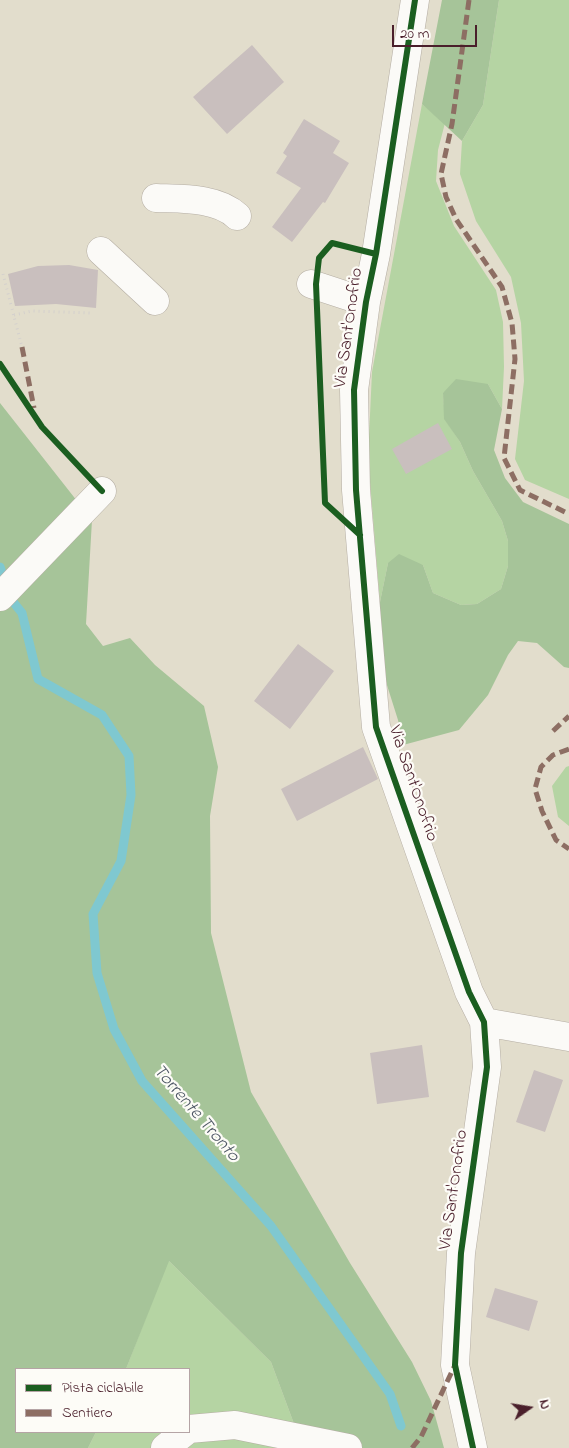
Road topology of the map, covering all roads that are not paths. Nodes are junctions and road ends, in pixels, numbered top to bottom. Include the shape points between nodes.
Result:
1 (415, 0) edge
2 (156, 198) dead end
3 (237, 216) dead end
4 (102, 251) dead end
5 (312, 284) dead end
6 (155, 301) dead end
7 (366, 302) junction
8 (102, 491) dead end
9 (0, 597) edge
10 (484, 1022) junction
11 (569, 1037) edge
12 (190, 1429) edge
13 (184, 1433) edge
14 (165, 1448) edge
15 (348, 1448) edge
16 (473, 1448) edge

1 - 7 street, Via Sant'Onofrio
2 - 3 street via 199,201 216,205
4 - 6 street
5 - 7 street
7 - 10 street, Via Sant'Onofrio via 354,390 356,490 376,727 469,992
8 - 9 street
10 - 11 street
10 - 16 street, Via Sant'Onofrio via 488,1067 461,1253 455,1365
12 - 15 street via 235,1425
13 - 14 street

